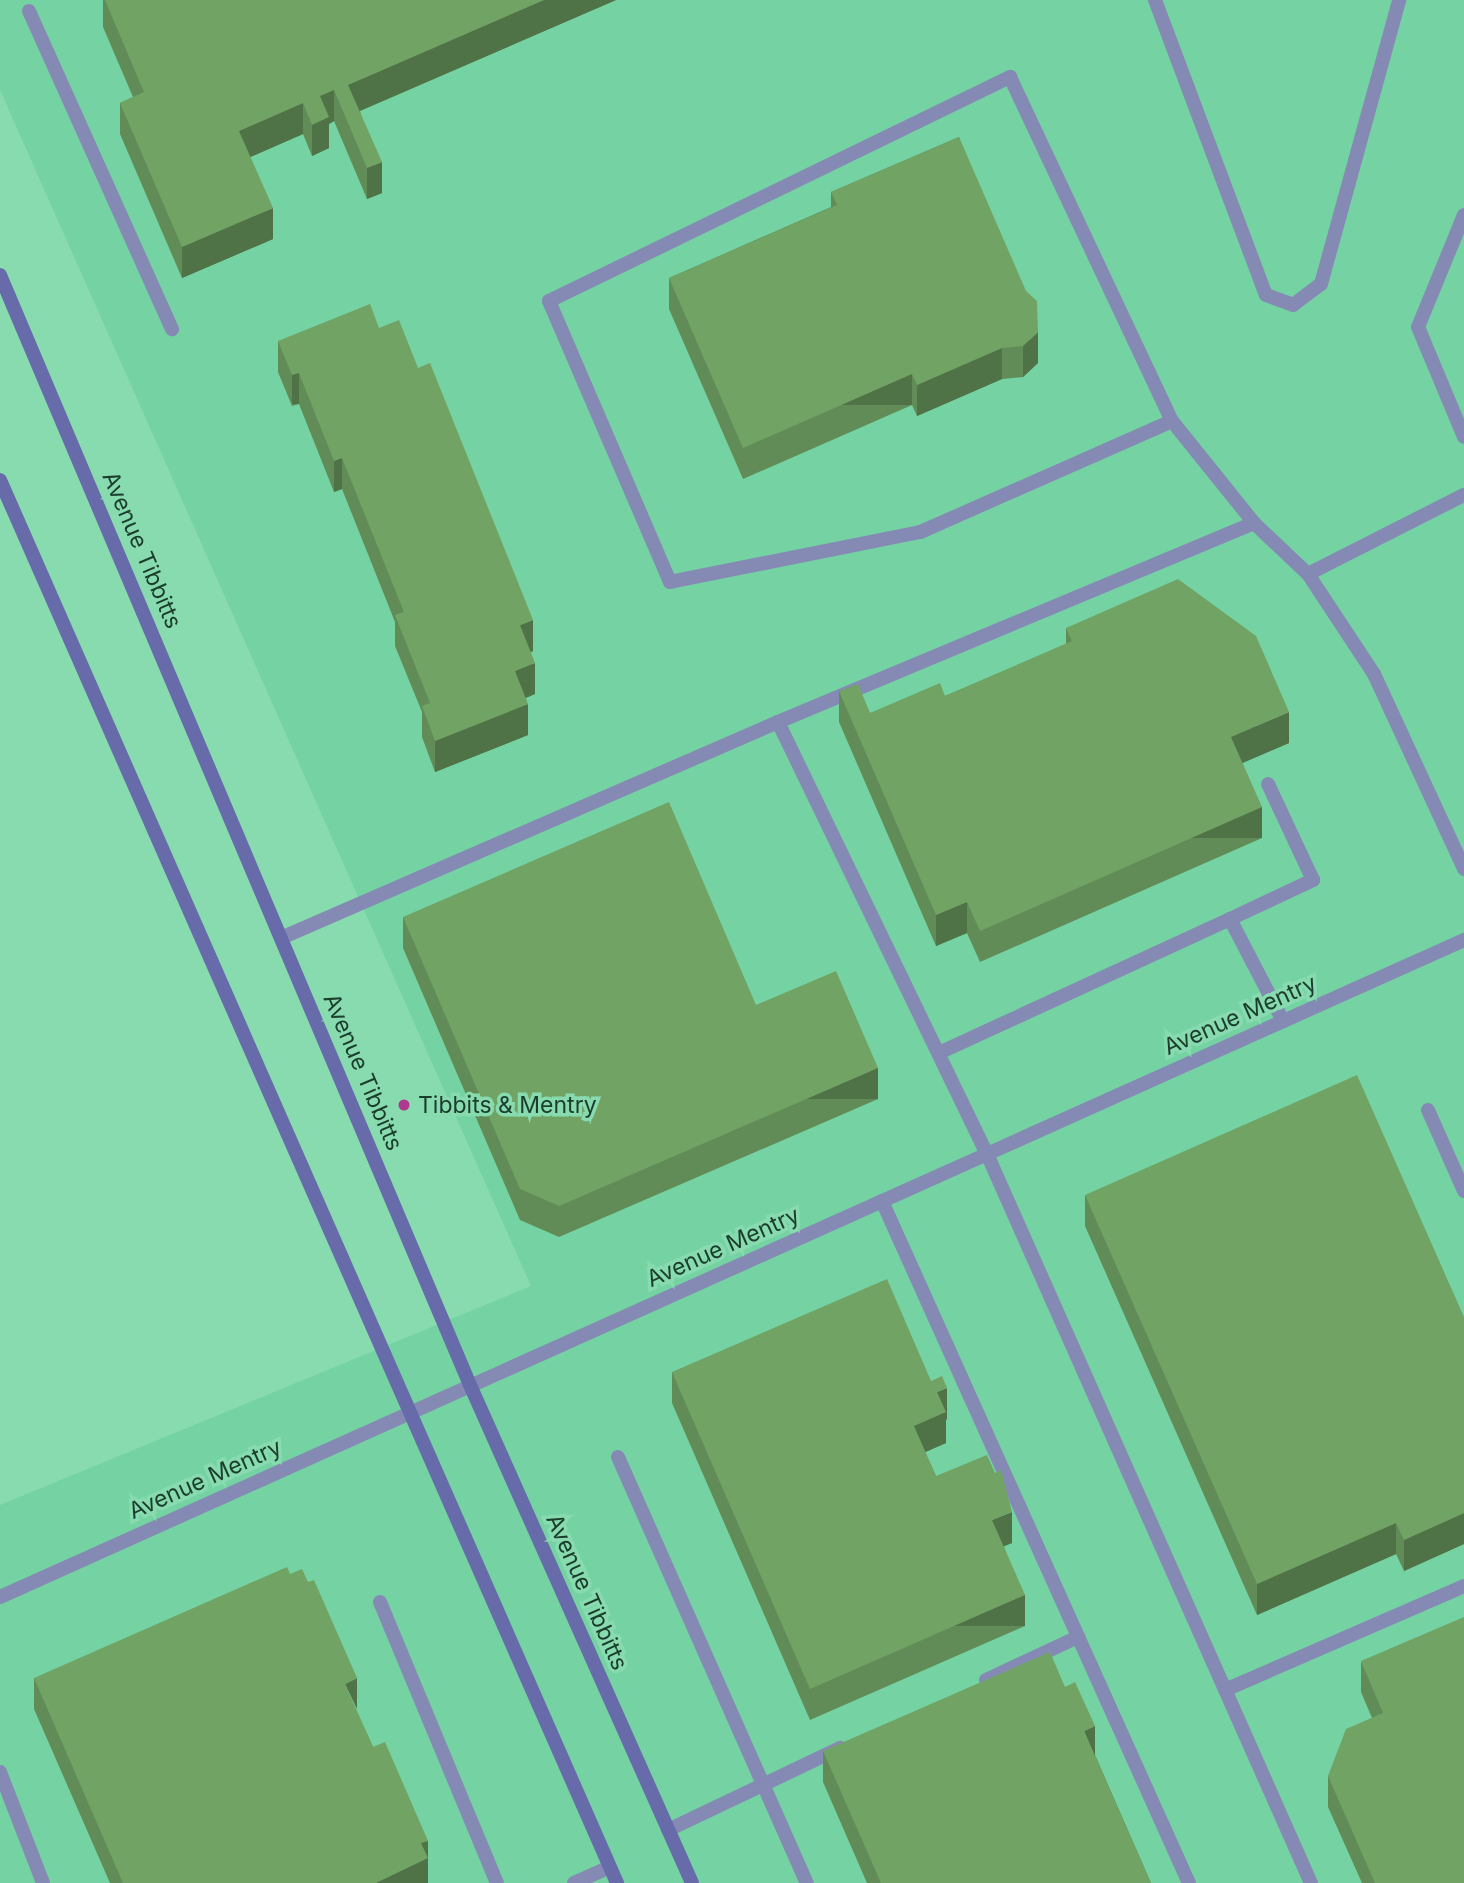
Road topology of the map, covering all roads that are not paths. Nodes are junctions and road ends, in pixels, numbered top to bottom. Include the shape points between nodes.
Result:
1 (1156, 0) edge
2 (1399, 0) edge
3 (29, 10) dead end
4 (1464, 215) edge
5 (0, 275) edge
6 (172, 329) dead end
7 (1172, 421) junction
8 (1464, 438) edge
9 (0, 480) edge
10 (1464, 495) edge
11 (1254, 523) junction
12 (1308, 574) junction
13 (778, 722) junction
14 (1268, 784) dead end
15 (1464, 869) edge
16 (1230, 919) junction
17 (281, 938) junction
18 (1464, 940) edge
19 (1283, 1021) junction
20 (941, 1052) junction
21 (1428, 1110) dead end
22 (987, 1154) junction
23 (1464, 1191) edge
24 (882, 1201) junction
25 (470, 1385) junction
26 (410, 1412) junction
27 (618, 1457) dead end
28 (1464, 1586) edge
29 (0, 1597) edge
30 (380, 1602) dead end
31 (1078, 1637) junction
32 (964, 1690) edge
33 (1225, 1690) junction
34 (851, 1743) edge
35 (0, 1772) edge
36 (762, 1784) junction
37 (668, 1830) junction
38 (610, 1867) junction
39 (43, 1883) edge
40 (497, 1883) edge
41 (573, 1883) edge
42 (617, 1883) edge
43 (692, 1883) edge
44 (807, 1883) edge
45 (1189, 1883) edge
46 (1311, 1883) edge

1 - 2 street via 1266,295 1293,305 1321,284
3 - 6 street
4 - 8 street via 1418,327
5 - 17 street, Avenue Tibbitts
7 - 7 street via 920,532 670,582 549,301 1010,77
7 - 11 street
9 - 26 street
10 - 12 street
11 - 12 street
11 - 13 street
12 - 15 street via 1374,674
13 - 17 street
13 - 20 street
14 - 16 street via 1313,880
16 - 19 street
16 - 20 street
17 - 25 street, Avenue Tibbitts
18 - 19 street, Avenue Mentry
19 - 22 street, Avenue Mentry
20 - 22 street
21 - 23 street
22 - 24 street, Avenue Mentry
22 - 33 street
24 - 25 street, Avenue Mentry
24 - 31 street
25 - 26 street, Avenue Mentry
25 - 37 street, Avenue Tibbitts
26 - 29 street, Avenue Mentry
26 - 38 street
27 - 36 street
28 - 33 street
30 - 40 street
31 - 32 street
31 - 45 street
33 - 46 street
34 - 36 street
35 - 39 street
36 - 37 street
36 - 44 street
37 - 43 street, Avenue Tibbitts
38 - 41 street
38 - 42 street

